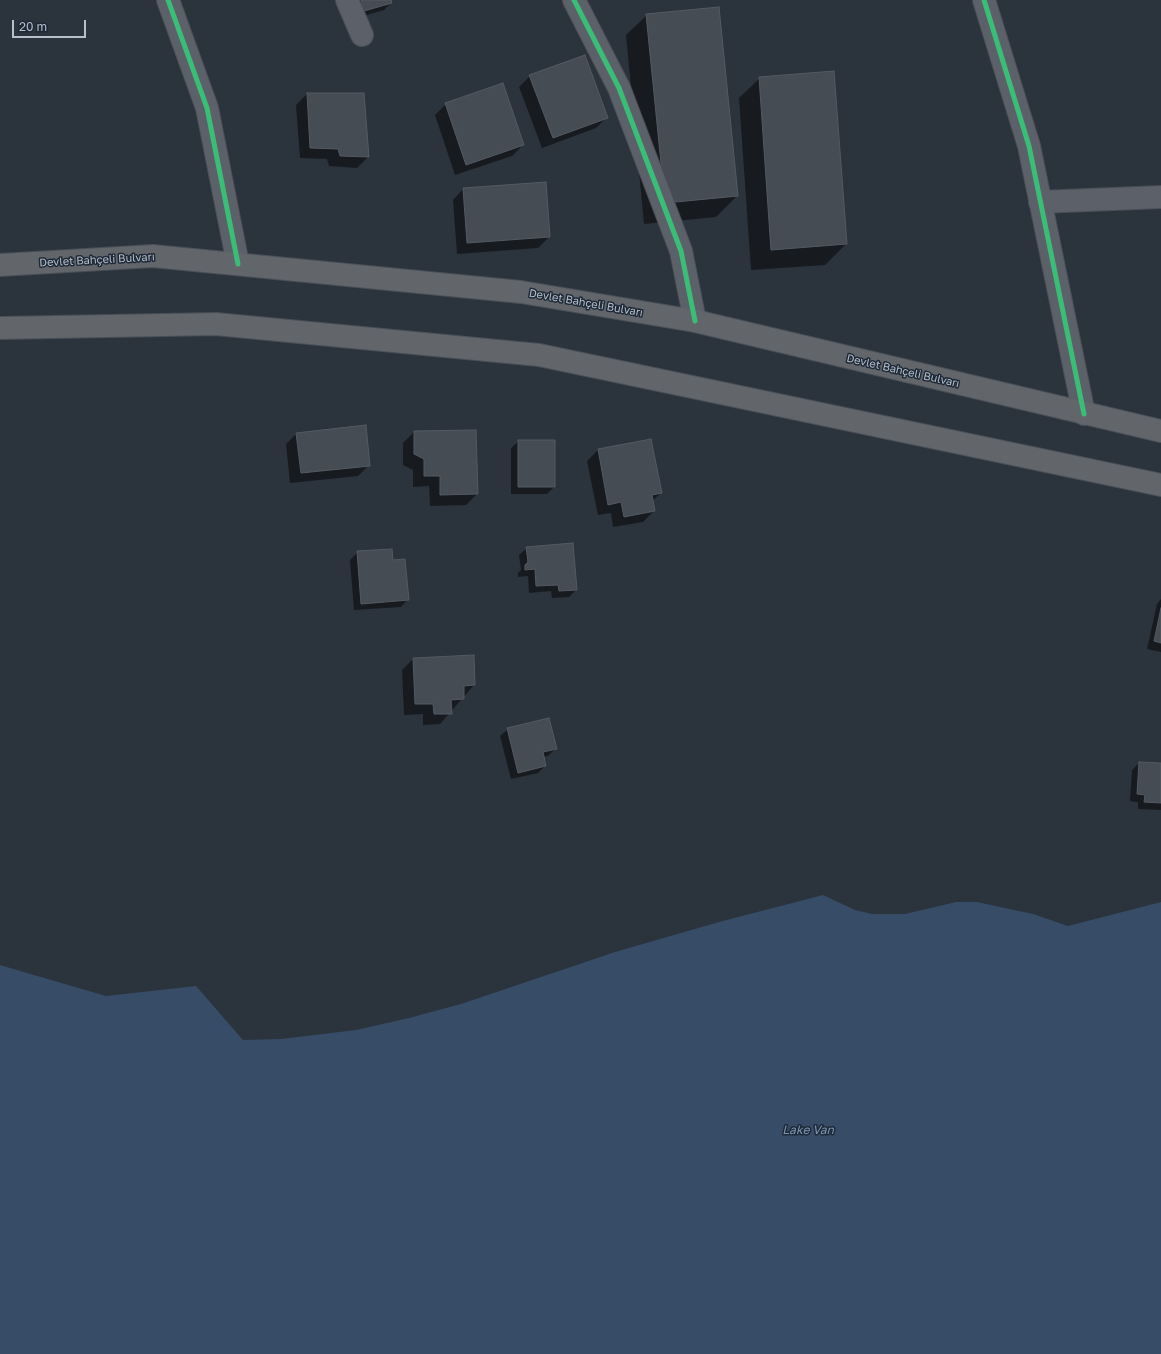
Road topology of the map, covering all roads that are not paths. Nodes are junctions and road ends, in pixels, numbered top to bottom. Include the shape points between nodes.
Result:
1 (168, 0) edge
2 (347, 0) edge
3 (574, 0) edge
4 (984, 0) edge
5 (362, 34) dead end
6 (1161, 197) edge
7 (1040, 202) junction
8 (238, 264) junction
9 (0, 265) edge
10 (695, 321) junction
11 (0, 328) edge
12 (1084, 414) junction
13 (1161, 431) edge
14 (1161, 485) edge

1 - 8 street via 207,108
2 - 5 street
3 - 10 street via 619,88 681,251
4 - 7 street via 1029,146
6 - 7 street
7 - 12 street
8 - 9 highway, Devlet Bahçeli Bulvarı via 153,256
8 - 10 highway, Devlet Bahçeli Bulvarı via 521,292
10 - 12 highway, Devlet Bahçeli Bulvarı
11 - 14 highway via 216,324 539,355
12 - 13 highway, Devlet Bahçeli Bulvarı

